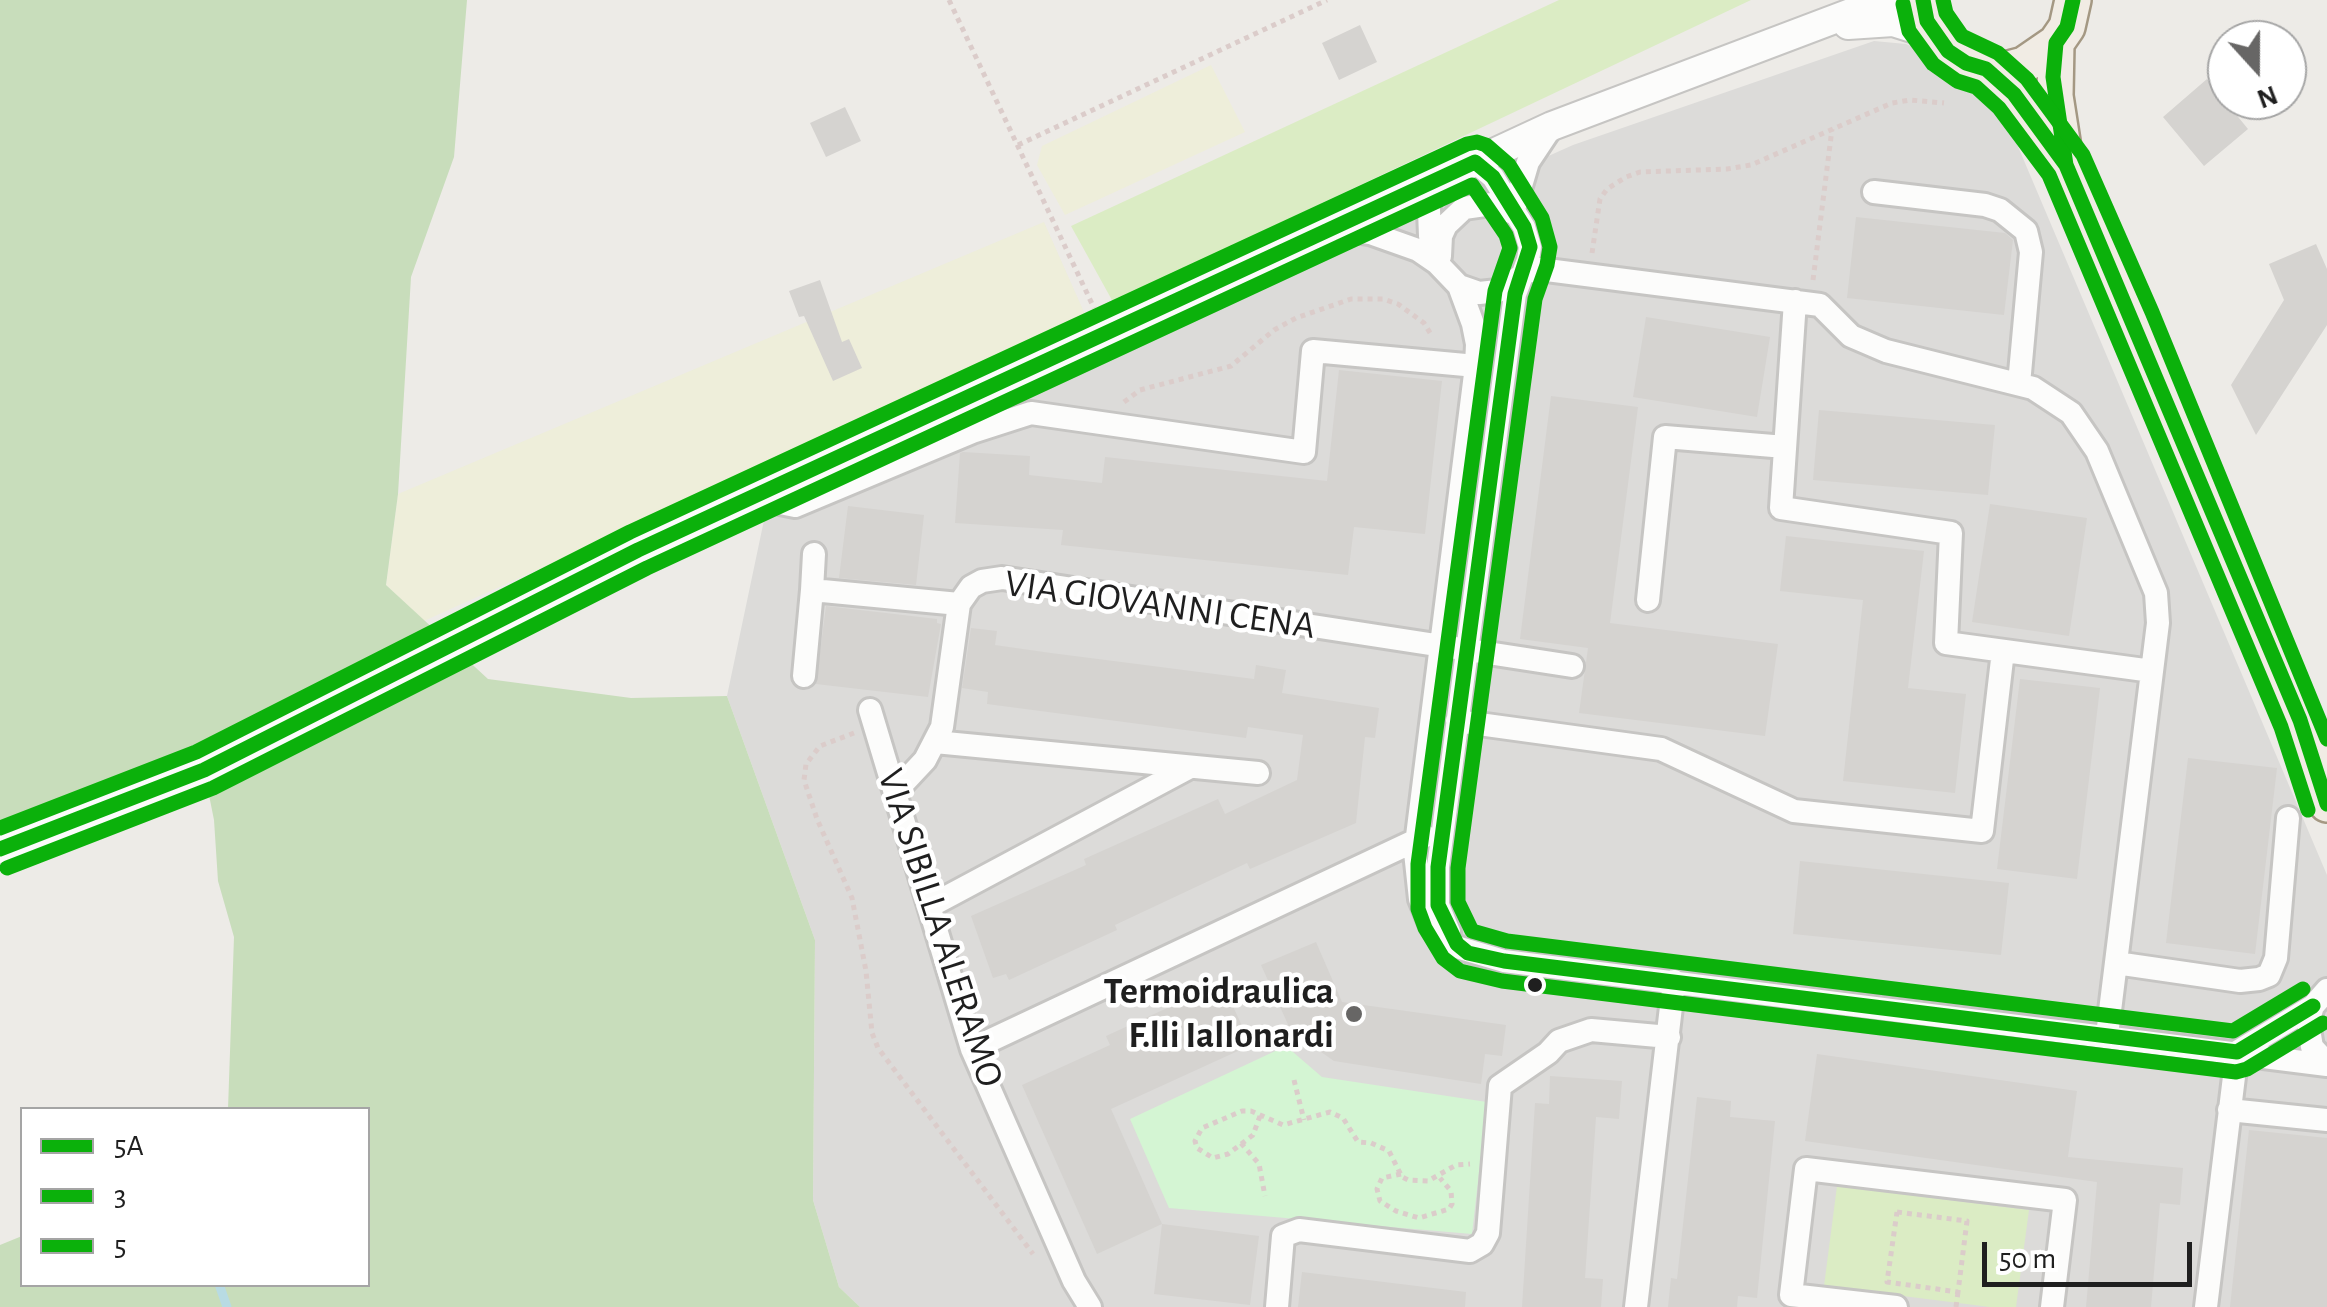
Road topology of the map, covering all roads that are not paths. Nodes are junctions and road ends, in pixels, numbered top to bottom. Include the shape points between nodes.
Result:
1 (1885, 0) edge
2 (1923, 0) edge
3 (2073, 0) edge
4 (1812, 30) junction
5 (1934, 35) junction
6 (2056, 43) junction
7 (1986, 69) junction
8 (1552, 126) junction
9 (1474, 162) junction
10 (2066, 165) junction
11 (1428, 184) junction
12 (1874, 192) dead end
13 (1513, 213) junction
14 (1332, 228) junction
15 (1528, 236) junction
16 (1448, 271) junction
17 (1584, 274) junction
18 (1520, 277) junction
19 (1803, 302) junction
20 (1476, 366) junction
21 (2018, 384) junction
22 (1786, 447) junction
23 (773, 487) junction
24 (814, 554) dead end
25 (812, 590) junction
26 (1648, 600) dead end
27 (960, 604) junction
28 (1440, 646) junction
29 (1467, 650) junction
30 (2003, 650) junction
31 (1572, 666) dead end
32 (2152, 670) junction
33 (804, 676) dead end
34 (873, 718) road end
35 (1458, 720) junction
36 (935, 742) junction
37 (1190, 767) junction
38 (1258, 773) dead end
39 (896, 791) junction
40 (2327, 804) edge
41 (2288, 818) dead end
42 (1443, 827) junction
43 (1416, 840) junction
44 (0, 849) edge
45 (930, 906) junction
46 (1468, 952) junction
47 (2116, 963) junction
48 (1674, 981) junction
49 (2322, 995) edge
50 (2107, 1035) junction
51 (1669, 1037) junction
52 (972, 1049) junction
53 (2237, 1052) junction
54 (2327, 1064) edge
55 (2230, 1110) junction
56 (2327, 1120) edge
57 (1887, 1306) edge
58 (1090, 1307) edge
59 (1277, 1307) edge
60 (1636, 1307) edge
61 (2052, 1307) edge
62 (2206, 1307) edge

1 - 4 street
2 - 5 main road
3 - 6 main road
4 - 5 street via 1883,22
4 - 8 street
5 - 7 main road via 1966,63
6 - 7 main road via 2024,66
6 - 10 main road via 2055,96
7 - 10 main road via 2027,109
8 - 9 street
8 - 13 street via 1528,162
9 - 11 street
9 - 13 street via 1493,177
10 - 40 main road via 2300,720
11 - 14 street
11 - 16 street via 1430,236
12 - 21 street via 1985,206 2026,231 2031,252
13 - 15 street
13 - 16 street via 1492,204 1464,208 1441,236
14 - 16 street via 1396,241
14 - 23 street
15 - 17 street via 1546,256
15 - 18 street
16 - 18 street via 1488,293
16 - 20 street via 1473,324
17 - 18 street via 1539,269
17 - 19 street
18 - 29 street
19 - 21 street via 1820,305 1851,336 1886,350
19 - 22 street
20 - 23 street via 1313,351 1304,452 1031,413 795,506 780,503
20 - 28 street
21 - 32 street via 2071,412 2097,451 2156,592
22 - 26 street via 1665,438
22 - 30 street via 1782,508 1951,533 1946,643
23 - 44 street via 204,770
24 - 25 street
25 - 27 street
25 - 33 street
27 - 28 street, VIA GIOVANNI CENA via 971,587 1002,578
27 - 36 street, VIA GIOVANNI CENA
28 - 29 street, VIA GIOVANNI CENA
28 - 43 street
29 - 31 street, VIA GIOVANNI CENA
29 - 35 street
30 - 32 street
30 - 35 street via 1982,831 1794,811 1661,750
32 - 47 street
34 - 39 street, VIA SIBILLA ALERAMO
35 - 42 street
36 - 37 street
36 - 39 street, VIA GIOVANNI CENA
37 - 38 street
37 - 45 street
39 - 45 street, VIA SIBILLA ALERAMO
41 - 47 street via 2269,975 2240,981
42 - 43 street
42 - 46 street via 1438,905 1450,934
43 - 46 street via 1420,899 1431,926 1443,943
43 - 52 street
45 - 52 street, VIA SIBILLA ALERAMO
46 - 48 street
47 - 50 street
48 - 50 street
48 - 51 street
49 - 53 street
49 - 54 street via 2308,1023 2310,1041
50 - 53 street
51 - 59 street via 1591,1030 1559,1041 1500,1086 1482,1244 1470,1251 1299,1230 1283,1236
51 - 60 street
52 - 58 street, VIA SIBILLA ALERAMO
53 - 54 street
53 - 55 street
55 - 56 street
55 - 62 street
57 - 61 street via 1791,1295 1806,1169 2065,1200

